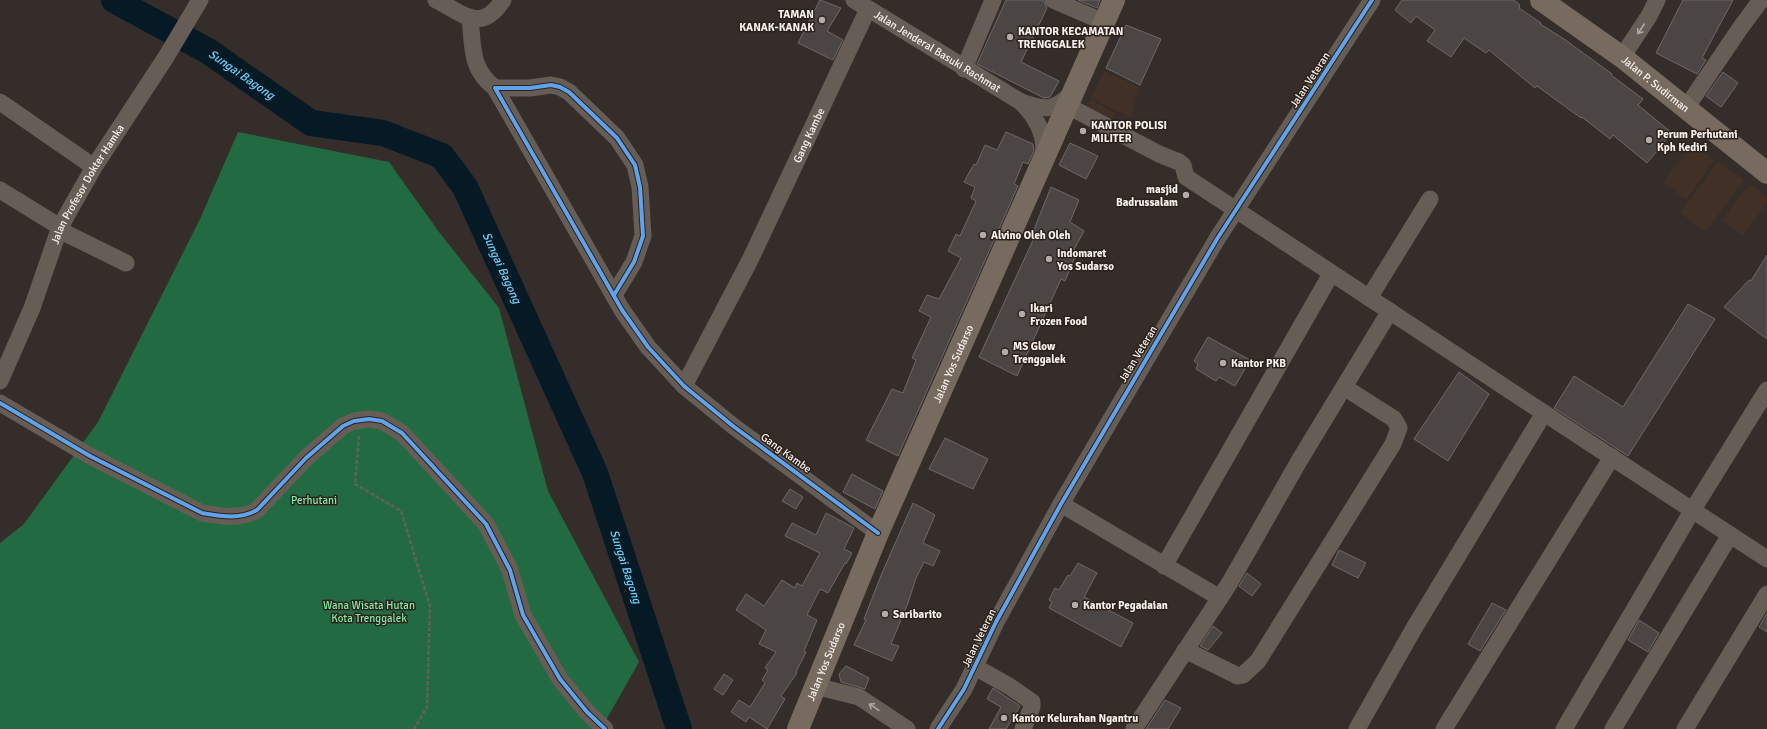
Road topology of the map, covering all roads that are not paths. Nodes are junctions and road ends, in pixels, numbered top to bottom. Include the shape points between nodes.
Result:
1 (436, 0) edge
2 (503, 0) edge
3 (854, 0) edge
4 (993, 0) edge
5 (1053, 0) edge
6 (1114, 0) edge
7 (1372, 0) edge
8 (1541, 0) edge
9 (1657, 0) edge
10 (1761, 0) edge
11 (199, 2) edge
12 (868, 9) junction
13 (470, 17) junction
14 (1104, 22) junction
15 (1622, 57) junction
16 (964, 69) junction
17 (495, 88) junction
18 (1072, 98) junction
19 (0, 102) edge
20 (1021, 102) junction
21 (1686, 108) junction
22 (1042, 163) junction
23 (94, 168) junction
24 (1767, 173) edge
25 (2, 194) edge
26 (1430, 199) dead end
27 (1236, 211) junction
28 (60, 228) junction
29 (126, 263) dead end
30 (1331, 274) junction
31 (614, 295) junction
32 (1369, 298) junction
33 (1390, 311) junction
34 (0, 381) edge
35 (684, 386) junction
36 (1344, 387) junction
37 (1767, 390) edge
38 (0, 403) edge
39 (1544, 413) junction
40 (1612, 457) junction
41 (1061, 504) junction
42 (1692, 511) junction
43 (878, 533) junction
44 (1730, 535) junction
45 (1767, 559) edge
46 (1164, 566) junction
47 (1767, 594) edge
48 (1220, 598) junction
49 (1185, 650) junction
50 (975, 667) junction
51 (815, 686) junction
52 (606, 729) edge
53 (798, 729) edge
54 (907, 729) edge
55 (938, 729) edge
56 (1023, 729) edge
57 (1134, 729) edge
58 (1357, 729) edge
59 (1444, 729) edge
60 (1564, 729) edge
61 (1613, 729) edge
62 (1685, 729) edge

1 - 13 street
2 - 13 street via 487,18
3 - 12 street, Jalan Jenderal Basuki Rachmat
4 - 16 street
5 - 14 street
6 - 14 highway, Jalan Yos Sudarso
7 - 27 street, Jalan Veteran
8 - 15 highway, Jalan P. Sudirman
9 -> 15 street
10 - 21 street
11 - 23 street, Jalan Profesor Dokter Hamka
12 - 16 street, Jalan Jenderal Basuki Rachmat
12 - 35 street, Gang Kambe via 750,260
13 - 17 street via 476,66
14 - 18 highway, Jalan Yos Sudarso
15 - 21 highway, Jalan P. Sudirman
16 - 20 street, Jalan Jenderal Basuki Rachmat
17 - 31 street
17 - 31 street via 560,87 569,92 617,138 635,165 640,187 643,236 634,262
18 - 20 street via 1051,108 1040,108
18 - 22 highway, Jalan Yos Sudarso
18 - 27 street via 1159,154 1179,162 1186,177
19 - 23 street
20 - 22 street via 1041,130 1045,147
21 - 24 highway, Jalan P. Sudirman
22 - 43 highway, Jalan Yos Sudarso
23 - 28 street, Jalan Profesor Dokter Hamka
25 - 28 street
26 - 32 street
27 - 30 street
27 - 41 street, Jalan Veteran
28 - 29 street
28 - 34 street, Jalan Profesor Dokter Hamka via 32,308
30 - 32 street
30 - 46 street
31 - 35 street via 648,348
32 - 33 street
33 - 36 street
33 - 39 street
35 - 43 street, Gang Kambe via 733,426
36 - 48 street
36 - 49 street via 1394,419 1399,428 1393,444 1258,662 1243,675 1238,676
37 - 42 street
38 - 52 street via 104,463 202,513 222,516 247,516 257,510 306,458 343,426 361,420 382,421 402,432 486,524 510,570 523,615 560,679 587,712
39 - 40 street
39 - 58 street via 1413,630
40 - 42 street
40 - 59 street
41 - 46 street
41 - 50 street, Jalan Veteran via 996,622
42 - 44 street
42 - 60 street
43 - 51 highway, Jalan Yos Sudarso
44 - 45 street
44 - 61 street
46 - 48 street
47 - 62 street
48 - 49 street
49 - 57 street
50 - 55 street, Jalan Veteran
50 - 56 street via 1032,702
51 - 53 highway, Jalan Yos Sudarso
54 -> 51 street via 859,697

